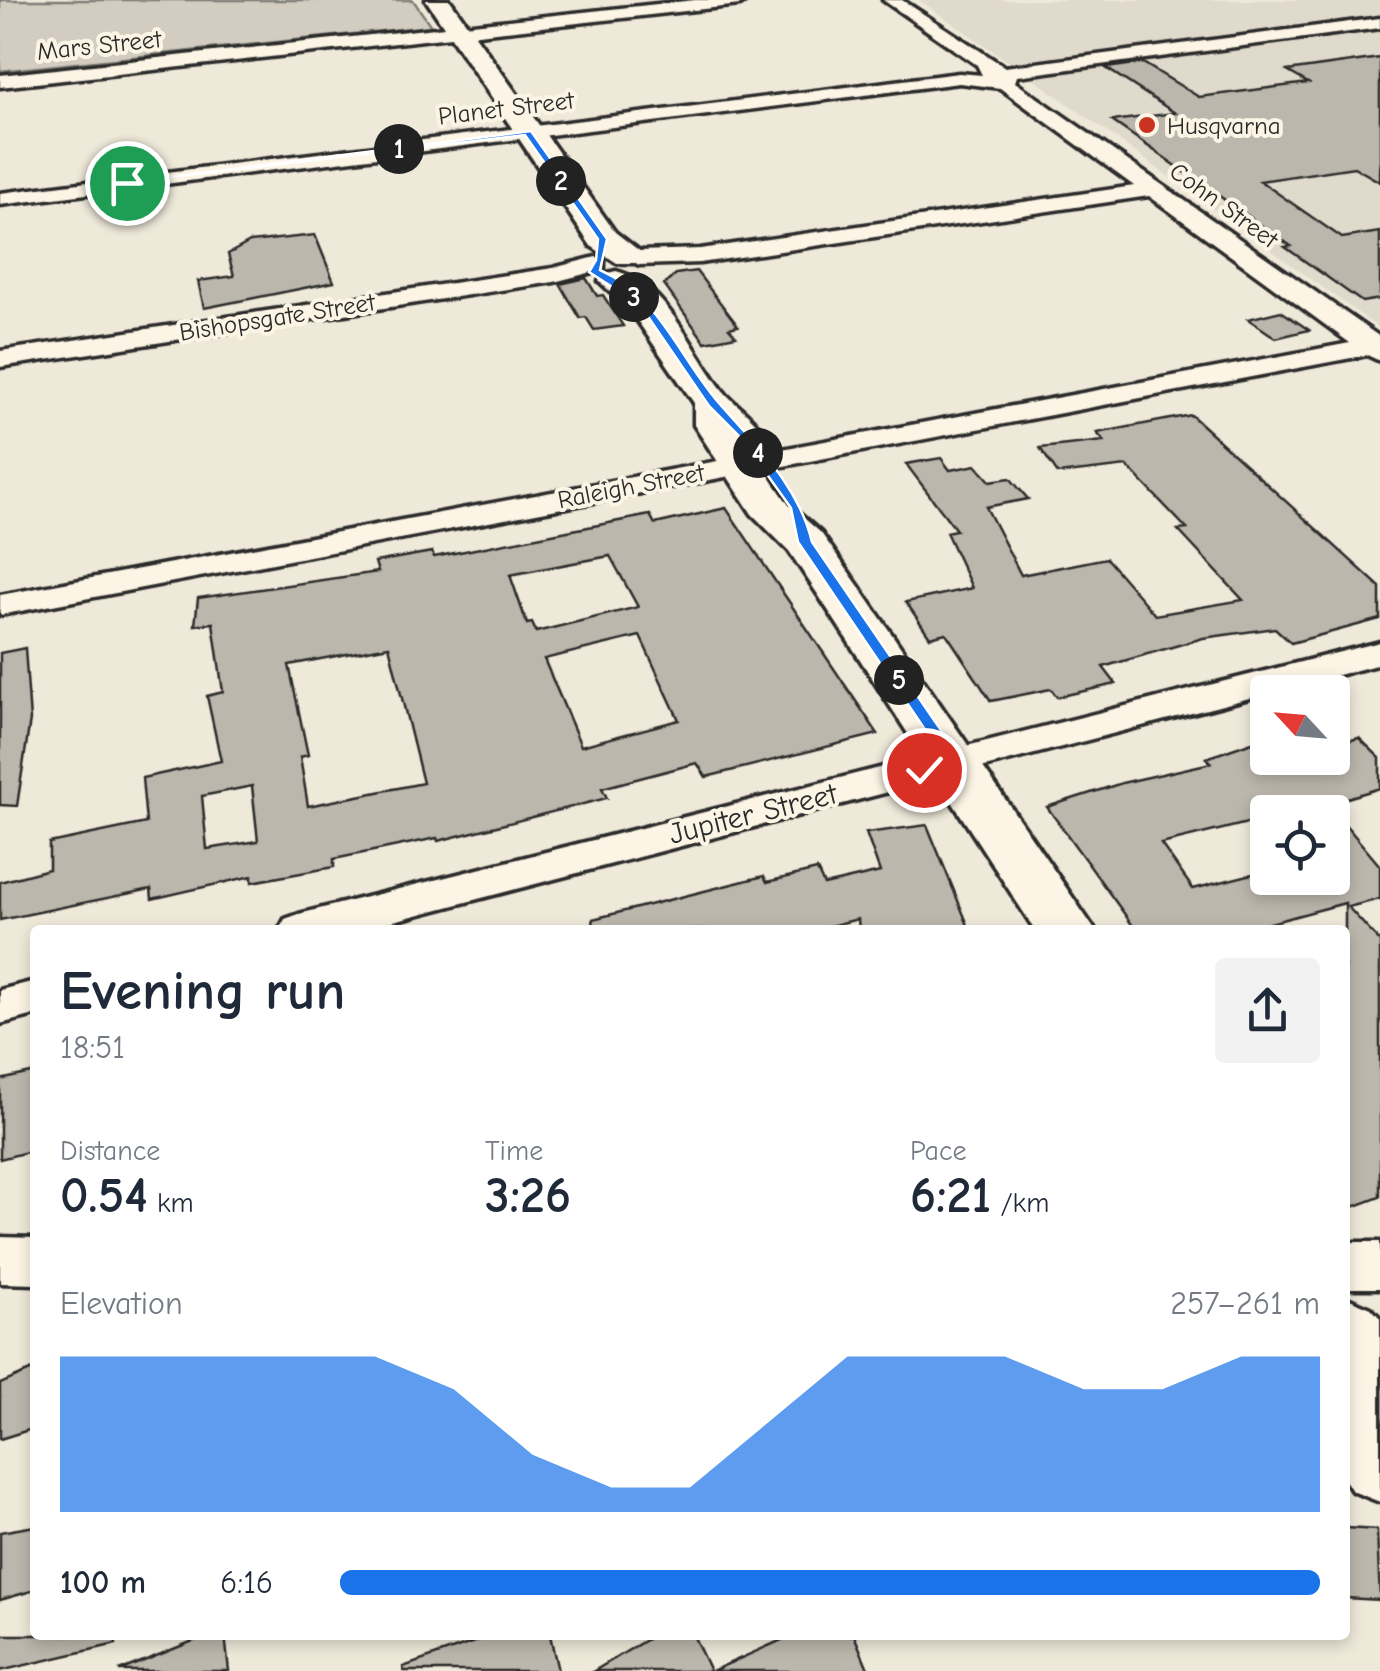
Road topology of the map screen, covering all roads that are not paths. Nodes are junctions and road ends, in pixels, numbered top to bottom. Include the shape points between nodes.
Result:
1 (438, 0) edge
2 (740, 0) edge
3 (891, 0) edge
4 (1380, 24) edge
5 (460, 30) junction
6 (975, 60) junction
7 (959, 78) junction
8 (1003, 78) junction
9 (0, 81) edge
10 (528, 132) junction
11 (1155, 189) junction
12 (0, 199) edge
13 (622, 269) junction
14 (1377, 348) edge
15 (0, 359) edge
16 (753, 463) junction
17 (0, 605) edge
18 (1380, 653) edge
19 (955, 762) junction
20 (319, 925) edge
21 (1063, 925) edge
22 (30, 999) edge
23 (0, 1006) edge
24 (0, 1260) edge
25 (30, 1261) edge
26 (1350, 1265) edge
27 (1380, 1265) edge
28 (1350, 1339) edge
29 (1380, 1375) edge
30 (1350, 1422) edge
31 (1380, 1464) edge

1 - 5 main road
2 - 5 street, Mars Street
3 - 6 street, Cohn Street
4 - 8 street, Planet Street
5 - 9 street, Mars Street
5 - 10 main road
6 - 7 street
6 - 8 street, Cohn Street
7 - 8 street, Planet Street
7 - 10 street, Planet Street
8 - 11 street, Cohn Street
10 - 12 street, Planet Street
10 - 13 main road
11 - 13 street, Bishopsgate Street
11 - 14 street, Cohn Street
13 - 15 street, Bishopsgate Street
13 - 16 main road via 713,403 714,424
14 - 16 street, Raleigh Street
16 - 17 street, Raleigh Street
16 - 19 main road via 774,514 805,542
18 - 19 street, Jupiter Street
19 - 20 street, Jupiter Street
19 - 21 main road
22 - 23 street
24 - 25 street
26 - 27 street
28 - 29 main road
30 - 31 main road

